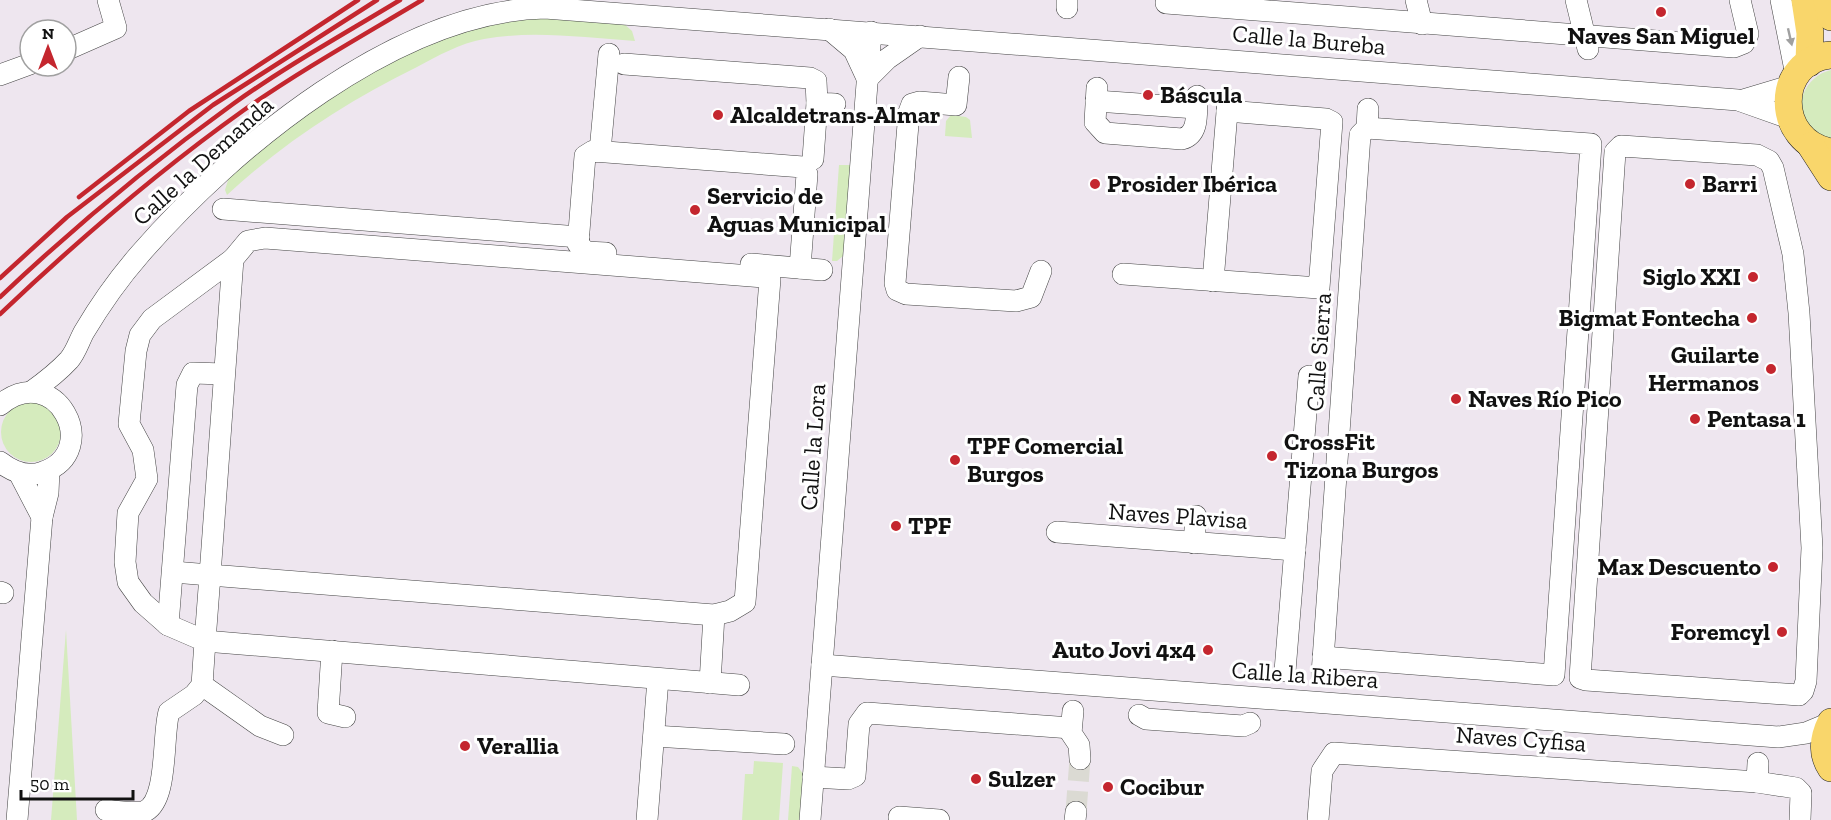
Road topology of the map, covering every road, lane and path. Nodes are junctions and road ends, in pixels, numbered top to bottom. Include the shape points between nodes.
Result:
1 (108, 0) edge
2 (1416, 0) edge
3 (1576, 0) edge
4 (1740, 0) edge
5 (1781, 0) edge
6 (1805, 0) edge
7 (1827, 0) edge
8 (1166, 3) dead end
9 (1259, 12) edge
10 (1831, 17) edge
11 (1422, 24) junction
12 (829, 29) junction
13 (871, 32) junction
14 (920, 36) junction
15 (1587, 43) junction
16 (78, 45) edge
17 (18, 68) edge
18 (1807, 70) edge
19 (0, 75) edge
20 (959, 77) dead end
21 (868, 78) junction
22 (1743, 100) junction
23 (1197, 102) joint
24 (1789, 118) junction
25 (1821, 149) edge
26 (600, 151) junction
27 (813, 159) dead end
28 (1831, 177) edge
29 (223, 209) dead end
30 (579, 237) junction
31 (233, 259) junction
32 (800, 268) junction
33 (822, 270) dead end
34 (1041, 272) dead end
35 (1123, 274) dead end
36 (1213, 281) junction
37 (70, 359) junction
38 (224, 374) junction
39 (1309, 376) dead end
40 (31, 392) junction
41 (0, 405) edge
42 (62, 407) junction
43 (0, 462) edge
44 (50, 470) junction
45 (19, 473) junction
46 (1196, 516) dead end
47 (42, 517) junction
48 (1057, 532) dead end
49 (1821, 532) edge
50 (1194, 543) junction
51 (1295, 550) junction
52 (173, 572) junction
53 (210, 575) junction
54 (714, 615) junction
55 (168, 625) junction
56 (205, 641) junction
57 (326, 650) junction
58 (822, 665) junction
59 (1285, 671) dead end
60 (658, 679) junction
61 (710, 683) junction
62 (1553, 683) joint
63 (202, 685) junction
64 (739, 685) dead end
65 (1139, 715) dead end
66 (345, 717) dead end
67 (315, 719) dead end
68 (1250, 723) dead end
69 (1831, 723) edge
70 (283, 735) dead end
71 (1784, 737) junction
72 (654, 740) junction
73 (784, 748) dead end
74 (1080, 759) tunnel mouth
75 (1829, 765) edge
76 (813, 777) junction
77 (106, 810) dead end
78 (143, 816) edge
79 (899, 817) dead end
80 (17, 820) edge
81 (647, 820) edge
82 (810, 820) edge
83 (939, 820) edge
84 (1318, 820) edge
85 (1800, 820) edge

1 - 16 street via 116,28
2 - 11 street
3 - 15 street
4 - 15 street via 1749,34 1739,46
5 -> 18 street
6 - 18 main road via 1810,33
7 - 10 main road
8 - 9 street
9 - 11 street
11 - 15 street
12 - 13 street, Calle la Demanda
12 - 21 street via 854,50
12 - 37 street, Calle la Demanda via 545,8 495,12 434,32 337,83 287,117 233,162 140,255 114,287
13 - 14 street, Calle la Bureba
13 - 21 street, Calle la Lora
14 - 21 street via 889,57
14 - 22 street, Calle la Bureba
17 - 19 street
18 - 22 street, Calle la Bureba
18 - 24 main road via 1787,102
20 - 34 street via 957,105 919,102 912,104 909,112 897,290 906,294 1016,301 1031,297
21 - 58 street, Calle la Lora
22 - 24 street, Calle la Bureba
23 - 23 street via 1097,95 1095,122 1105,133 1182,139 1194,131
24 - 25 main road via 1798,134
25 - 28 main road
26 - 27 street via 630,59 816,81 826,104
26 - 30 street via 585,156
26 - 32 street via 803,167 807,174
29 - 30 street
30 - 32 street via 580,249 586,252
31 - 38 street
31 - 54 street via 248,241 265,238 770,279 745,603
31 - 55 street via 152,319 140,335 136,351 129,424 143,450 147,478 128,513 125,562 128,582 143,603
32 - 33 street
35 - 36 street
36 - 36 street via 1227,105 1296,110 1326,119 1334,127 1319,288
37 - 40 street, Calle la Demanda
37 - 42 street, Calle la Demanda
38 - 52 street via 198,372 189,377
38 - 53 street
39 - 51 street
40 - 41 street, Calle la Demanda via 19,393
40 - 42 street via 43,394
42 - 44 street via 71,426 69,447
43 - 45 street
44 - 45 street
44 - 47 street
45 - 47 street
46 - 50 street
47 - 80 street
48 - 50 street, Naves Plavisa
49 - 49 street via 1808,311 1769,161 1757,156 1622,137 1615,152 1581,648 1581,678 1585,687 1799,695 1806,681 1812,584
50 - 51 street, Naves Plavisa
51 - 59 street
52 - 53 street
52 - 55 street
53 - 54 street
53 - 56 street
54 - 61 street
55 - 56 street
56 - 57 street
56 - 63 street
57 - 60 street
57 - 66 street via 328,713
57 - 67 street
58 - 71 street, Calle la Ribera
58 - 76 street, Calle la Lora
60 - 61 street
60 - 72 street
61 - 64 street
62 - 62 street, Calle Sierra via 1592,135 1368,118 1360,135 1323,666
63 - 70 street via 260,726
63 - 78 street via 169,712 161,788 153,806
65 - 68 street via 1146,719 1243,726
69 - 71 street, Calle la Ribera
69 - 75 main road via 1824,742
71 - 75 street, Calle la Ribera
72 - 73 street
72 - 81 street
74 - 76 street via 1072,720 950,710 867,713 859,724 855,776
76 - 82 street, Calle la Lora
77 - 78 street
79 - 83 street
84 - 85 street, Naves Cyfisa via 1326,760 1334,753 1390,745 1758,773 1797,788 1801,793

